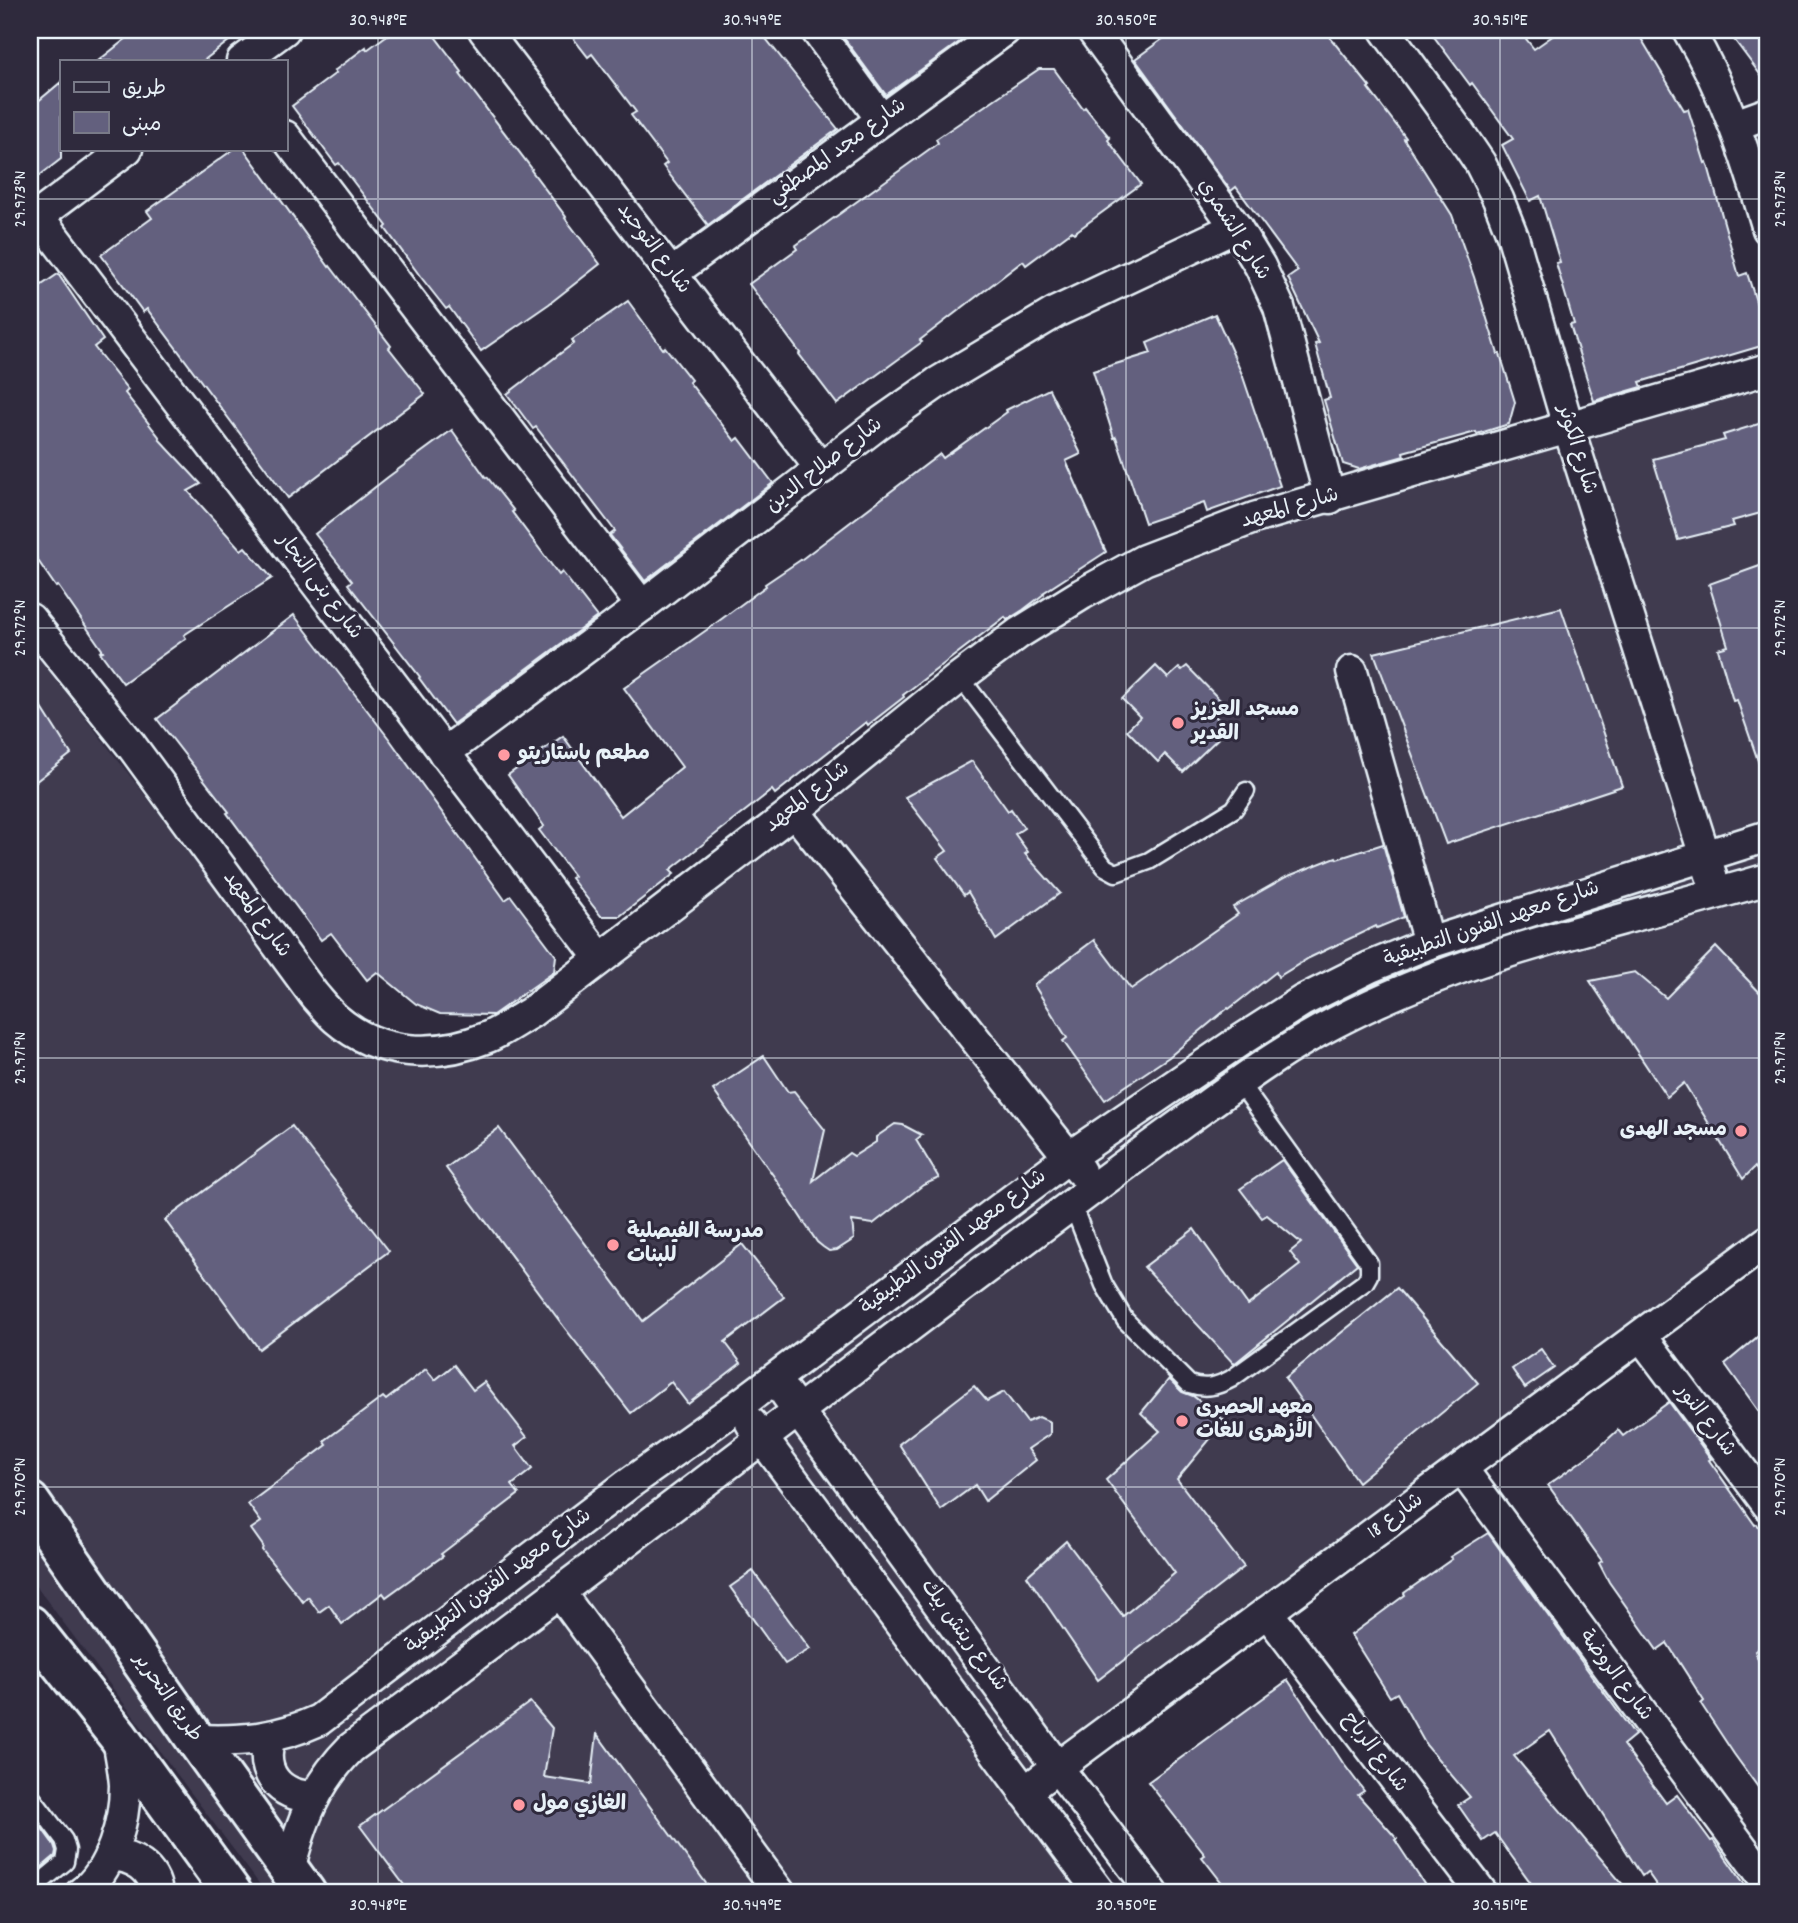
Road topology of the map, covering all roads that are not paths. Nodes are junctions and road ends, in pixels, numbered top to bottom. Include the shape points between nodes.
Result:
1 (284, 30) edge
2 (484, 30) edge
3 (816, 30) edge
4 (1005, 30) edge
5 (1092, 30) edge
6 (1385, 30) edge
7 (1688, 30) edge
8 (243, 60) edge
9 (1768, 113) edge
10 (882, 120) junction
11 (1735, 125) junction
12 (287, 139) edge
13 (126, 150) edge
14 (34, 219) edge
15 (1236, 227) junction
16 (1768, 229) edge
17 (671, 274) junction
18 (1768, 369) edge
19 (1568, 426) junction
20 (821, 469) junction
21 (1330, 498) junction
22 (642, 606) junction
23 (30, 618) edge
24 (1352, 671) dead end
25 (960, 677) junction
26 (444, 753) junction
27 (1246, 792) dead end
28 (794, 811) junction
29 (1768, 836) edge
30 (1705, 856) junction
31 (1768, 879) edge
32 (1717, 895) junction
33 (1429, 943) junction
34 (600, 958) junction
35 (1240, 1082) junction
36 (1069, 1157) junction
37 (1083, 1196) junction
38 (1768, 1241) edge
39 (1642, 1336) junction
40 (774, 1379) junction
41 (738, 1406) junction
42 (799, 1410) junction
43 (763, 1437) junction
44 (1462, 1469) junction
45 (30, 1502) edge
46 (1768, 1505) edge
47 (560, 1593) junction
48 (1267, 1612) junction
49 (30, 1625) edge
50 (1006, 1696) junction
51 (971, 1720) junction
52 (118, 1736) junction
53 (270, 1737) junction
54 (196, 1740) junction
55 (1057, 1767) junction
56 (1024, 1792) junction
57 (30, 1795) edge
58 (314, 1797) junction
59 (110, 1855) junction
60 (76, 1879) edge
61 (298, 1881) edge
62 (1768, 1883) edge
63 (30, 1891) edge
64 (157, 1893) edge
65 (232, 1893) edge
66 (780, 1893) edge
67 (1100, 1893) edge
68 (1153, 1893) edge
69 (1482, 1893) edge

1 - 8 street
2 - 17 street, شارع التوحيد
3 - 10 street
4 - 10 street, شارع مجد المصطفي
5 - 15 street, شارع الشمري
6 - 19 street, شارع الكوثر via 1480,163 1498,199
7 - 11 street
9 - 11 street
10 - 17 street, شارع مجد المصطفي
11 - 16 street
12 - 22 street
13 - 14 street
14 - 26 street, شارع بنى النجار
15 - 20 street, شارع صلاح الدين via 999,344 877,425
15 - 21 street, شارع الشمري via 1279,307
17 - 20 street, شارع التوحيد
18 - 19 street, شارع المعهد
19 - 21 street, شارع المعهد
19 - 30 street, شارع الكوثر
20 - 22 street, شارع صلاح الدين
21 - 25 street, شارع المعهد via 1254,518 1144,560 1019,633
22 - 26 street, شارع صلاح الدين
23 - 34 street, شارع المعهد via 131,745 314,995 364,1038 428,1052 460,1047 491,1036 530,1013
24 - 33 street
25 - 27 lane via 1105,867 1116,873 1149,861 1234,809
25 - 28 street, شارع المعهد
26 - 34 street, شارع بنى النجار
28 - 34 street, شارع المعهد
28 - 36 street
29 - 30 street, شارع معهد الفنون التطبيقية
30 - 32 street, شارع الكوثر
30 - 33 street, شارع معهد الفنون التطبيقية
31 - 32 street, شارع معهد الفنون التطبيقية
32 - 35 street, شارع معهد الفنون التطبيقية via 1563,935 1407,987 1334,1023
33 - 36 street, شارع معهد الفنون التطبيقية via 1302,1001
35 - 37 street, شارع معهد الفنون التطبيقية
35 - 37 lane via 1369,1263 1369,1275 1358,1288 1220,1385 1189,1384 1125,1320 1104,1284
36 - 37 street
36 - 40 street, شارع معهد الفنون التطبيقية
37 - 42 street, شارع معهد الفنون التطبيقية
38 - 39 street, شارع 18
39 - 44 street, شارع 18
39 - 46 street, شارع النور
40 - 41 street, شارع معهد الفنون التطبيقية
40 - 42 street, شارع ريتش بيك
41 - 43 street, شارع ريتش بيك
41 - 53 street, شارع معهد الفنون التطبيقية via 627,1485 320,1720
42 - 43 street, شارع معهد الفنون التطبيقية
42 - 50 street, شارع ريتش بيك
43 - 47 street, شارع معهد الفنون التطبيقية
43 - 51 street, شارع ريتش بيك
44 - 48 street, شارع 18
44 - 62 street, شارع الروضة
45 - 54 street, طريق التحرير
47 - 58 street, شارع معهد الفنون التطبيقية via 351,1748
47 - 66 street
48 - 55 street, شارع 18
48 - 69 street, شارع الرباح
49 - 52 street
50 - 51 street
50 - 55 street, شارع ريتش بيك
51 - 56 street, شارع ريتش بيك
52 - 59 street via 124,1809
52 - 65 street
53 - 54 street, شارع معهد الفنون التطبيقية
53 - 58 street via 266,1759 274,1780 291,1794
54 - 61 street, طريق التحرير
55 - 56 street, شارع 18
55 - 68 street, شارع ريتش بيك
56 - 67 street, شارع ريتش بيك
57 - 60 lane via 64,1840
58 - 61 street, شارع معهد الفنون التطبيقية via 305,1815
59 - 60 street
59 - 64 street via 122,1855 143,1866
60 - 63 lane

